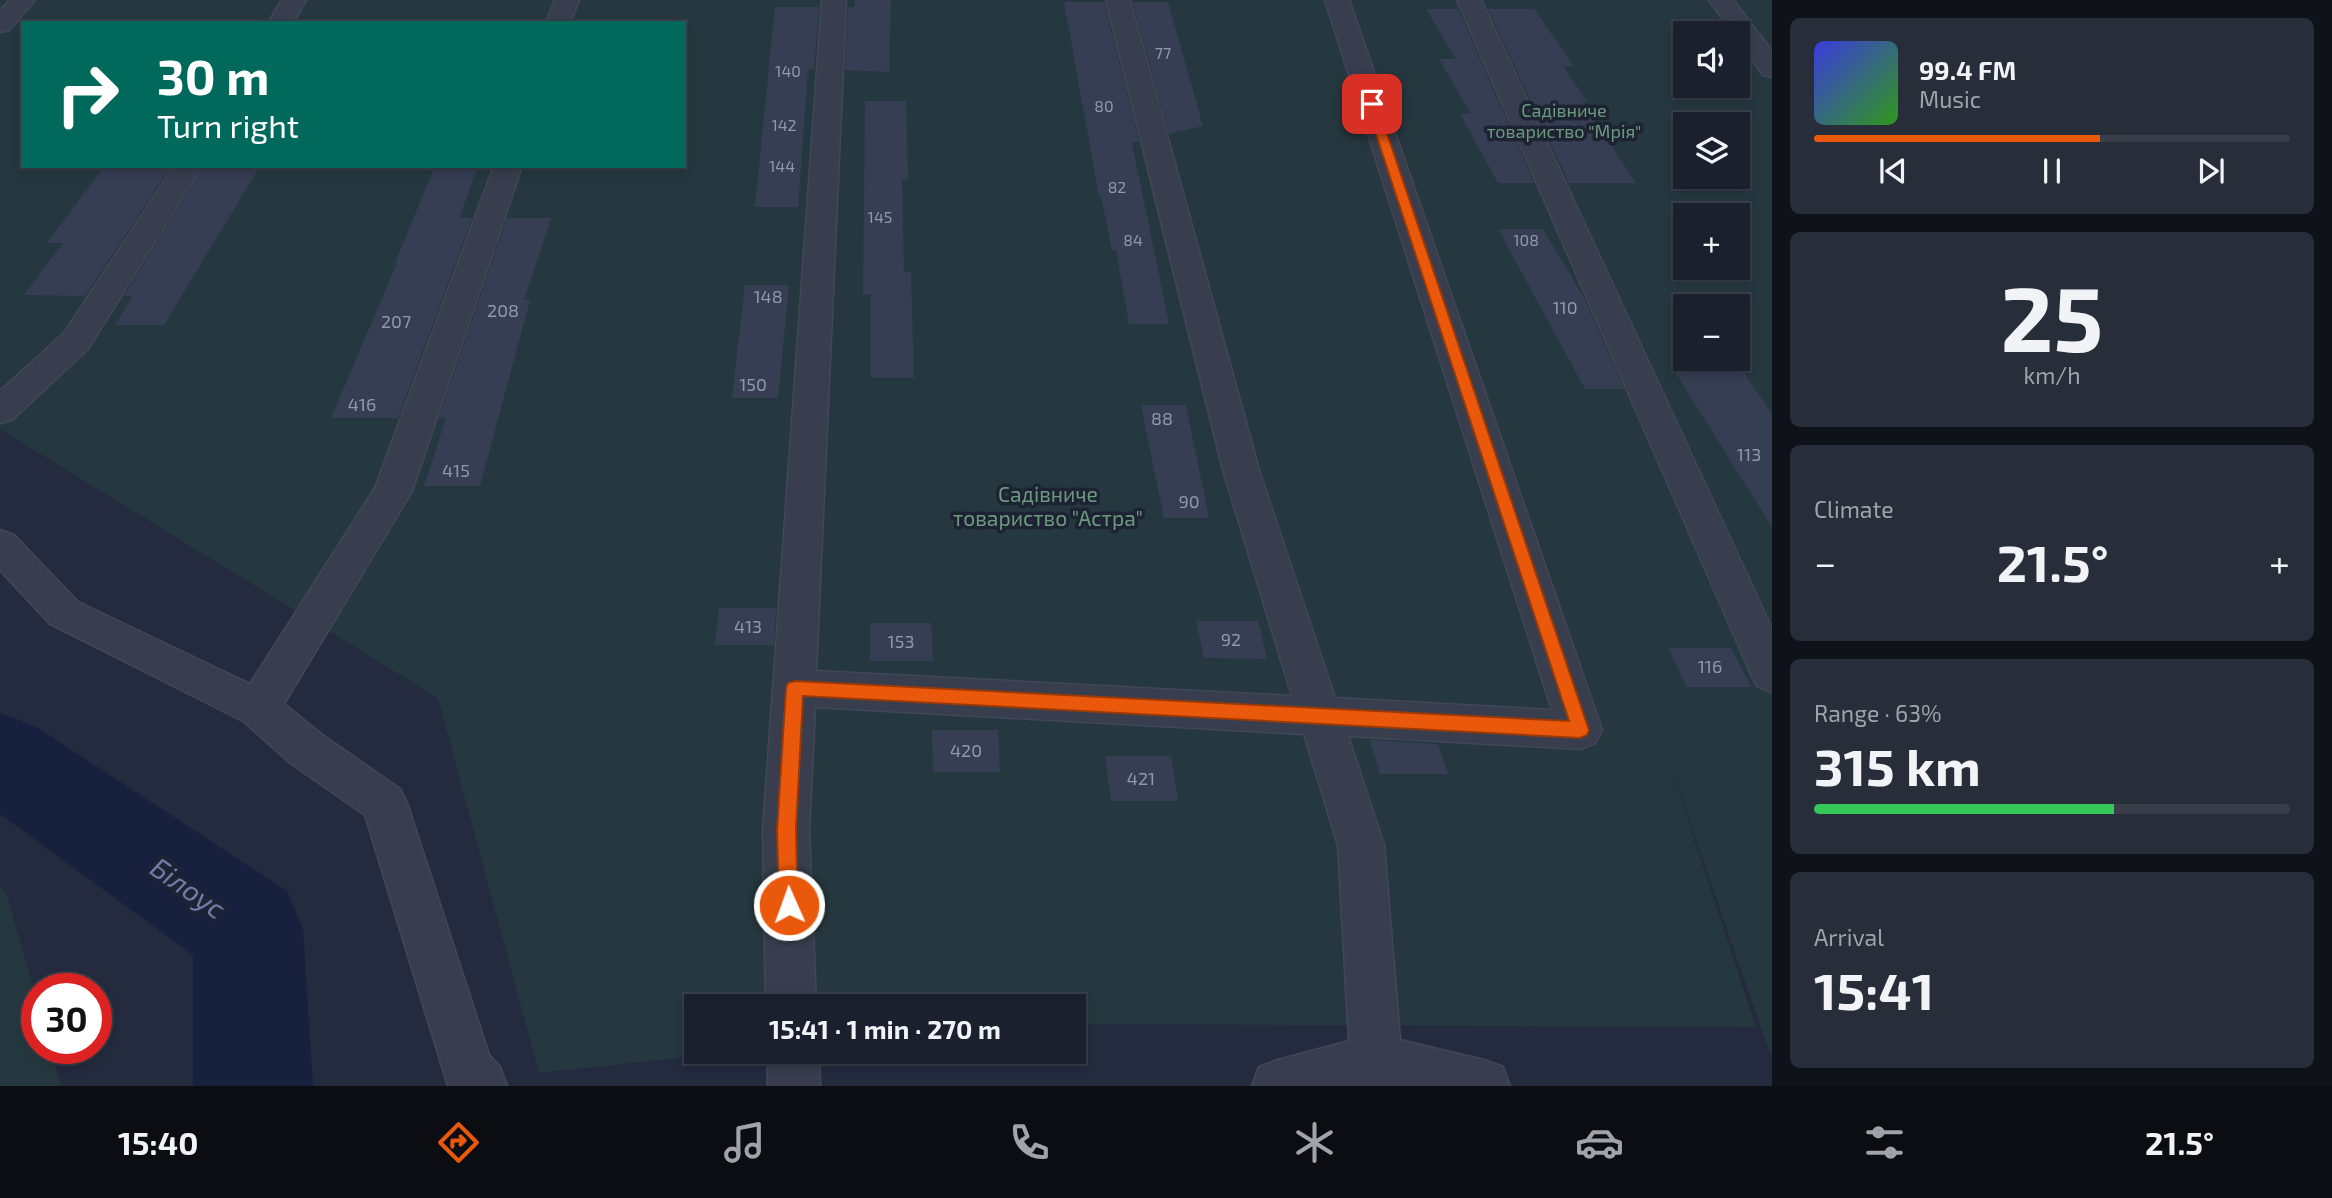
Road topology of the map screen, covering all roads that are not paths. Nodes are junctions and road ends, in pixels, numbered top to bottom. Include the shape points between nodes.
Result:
1 (23, 0) edge
2 (295, 0) edge
3 (566, 0) edge
4 (834, 0) edge
5 (1118, 0) edge
6 (1337, 0) edge
7 (1469, 0) edge
8 (1721, 0) edge
9 (281, 21) edge
10 (559, 21) edge
11 (0, 25) edge
12 (1772, 69) edge
13 (187, 168) edge
14 (507, 168) edge
15 (0, 411) edge
16 (0, 545) edge
17 (1772, 674) edge
18 (795, 688) junction
19 (258, 708) junction
20 (1320, 715) junction
21 (791, 994) edge
22 (1377, 1060) junction
23 (793, 1064) edge
24 (481, 1086) edge
25 (793, 1086) edge
26 (1278, 1086) edge
27 (1484, 1086) edge

1 - 11 street
2 - 9 street
3 - 10 street
4 - 18 street
5 - 20 street via 1241,470
6 - 20 street via 1580,730
7 - 17 street
8 - 12 street
13 - 15 street via 76,341
14 - 19 street via 393,491
16 - 19 street via 64,613
18 - 20 street
18 - 21 street via 786,830
19 - 24 street via 305,748 384,803 468,1070
20 - 22 street via 1361,845
22 - 26 street
22 - 27 street
23 - 25 street

